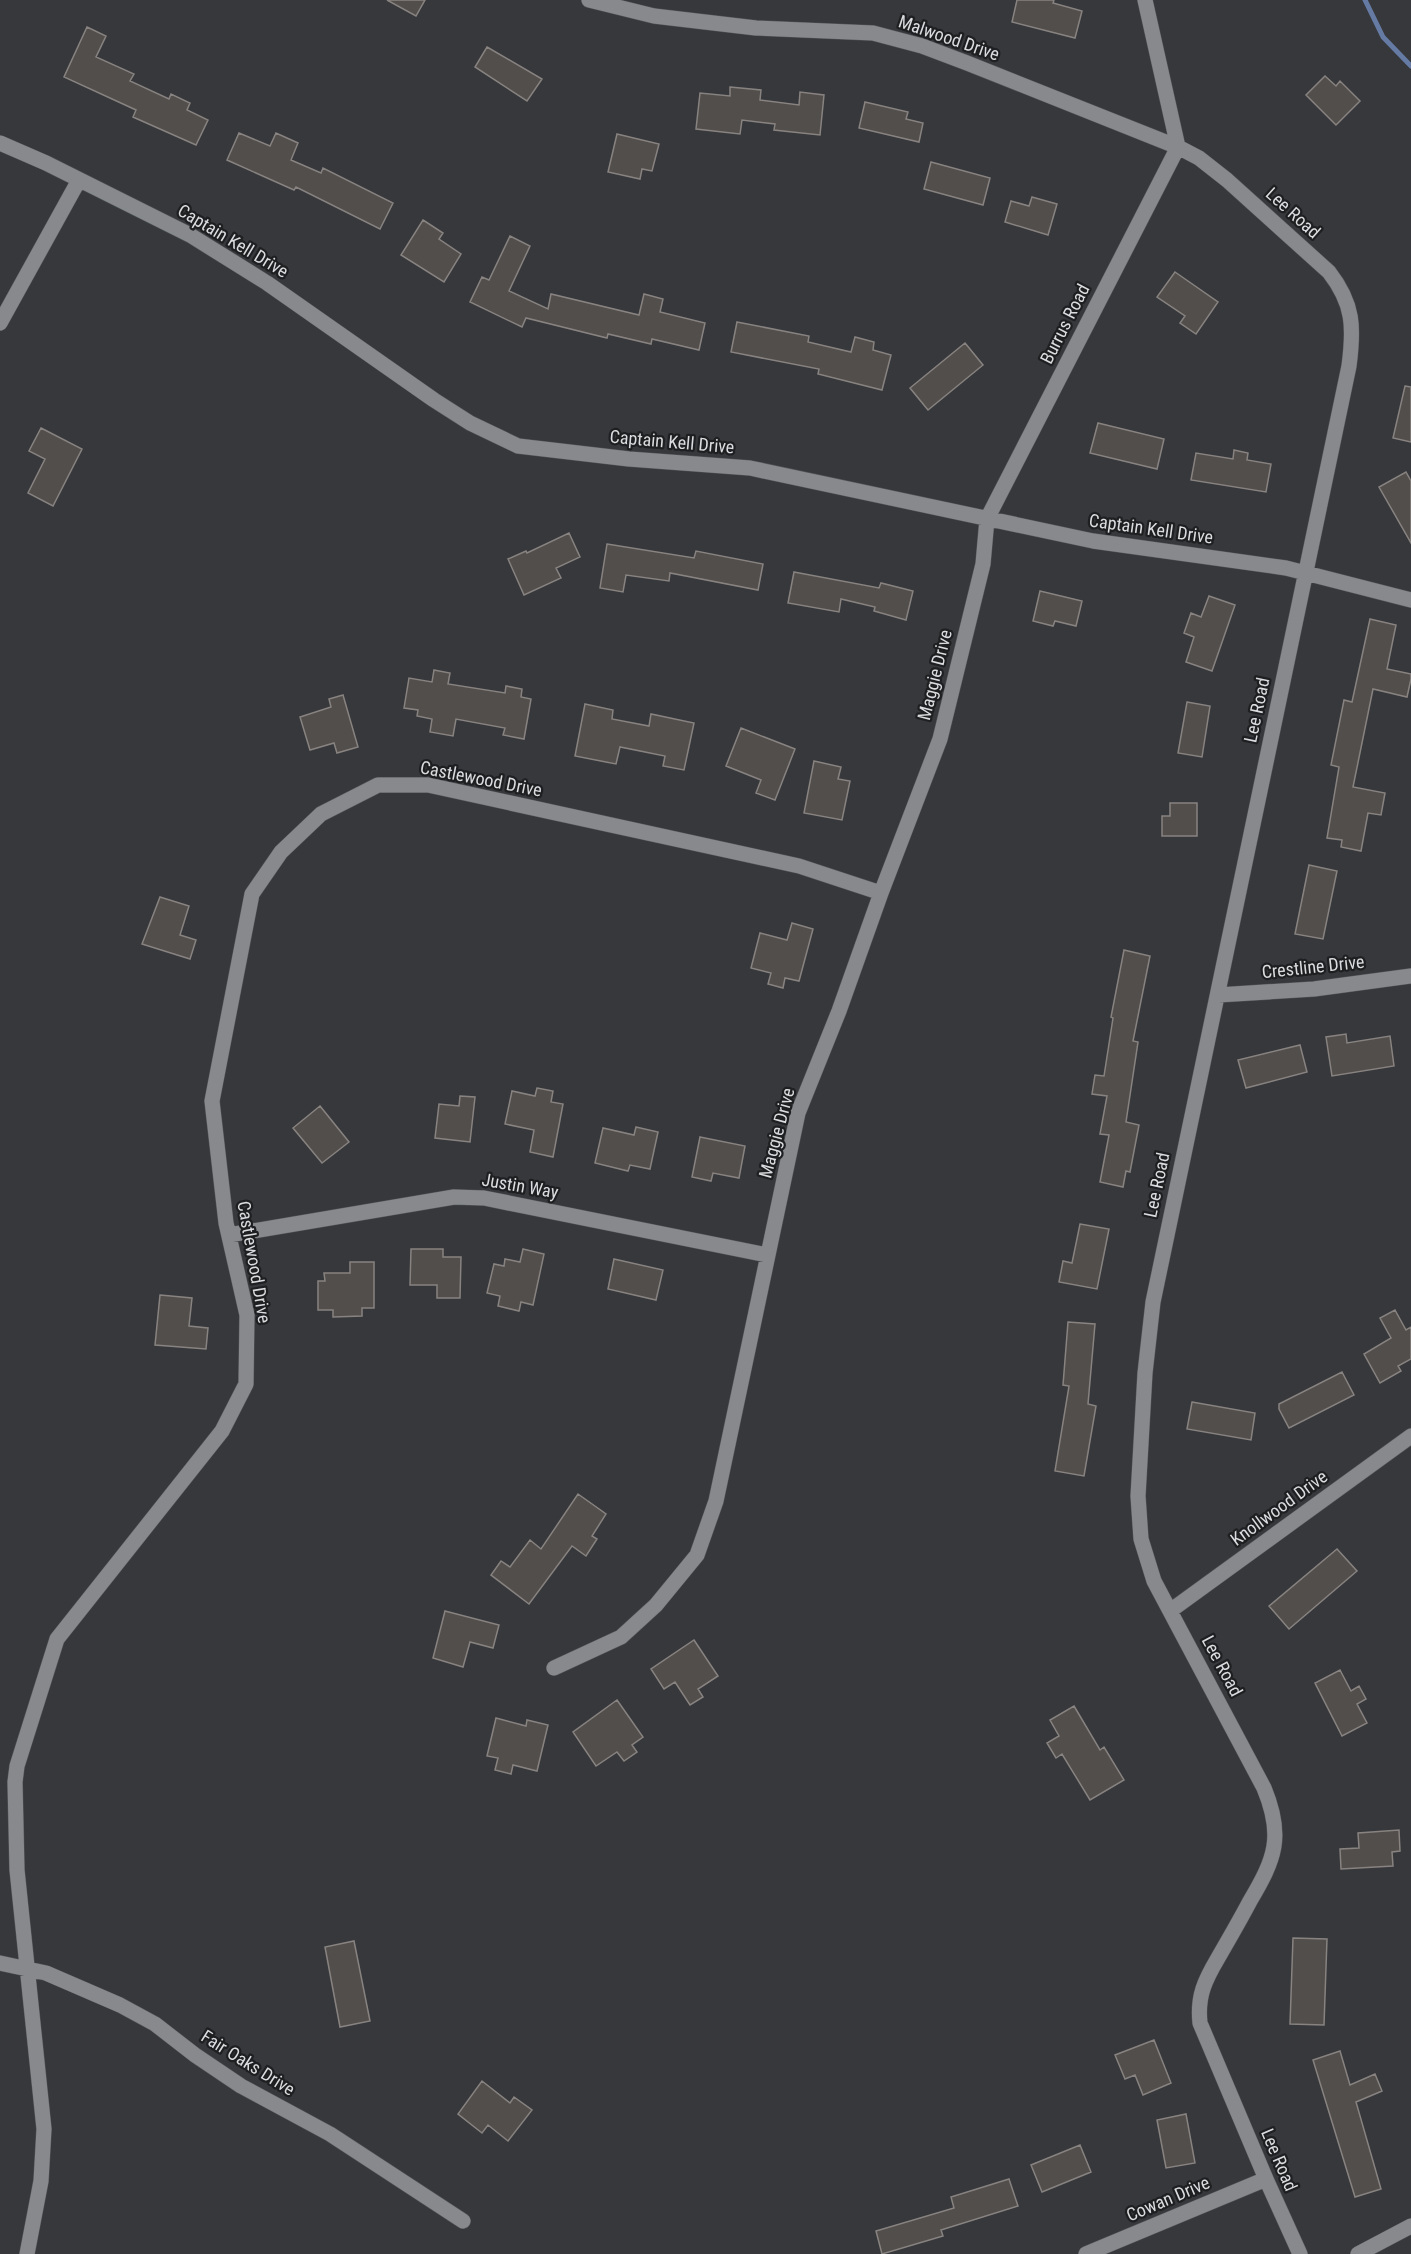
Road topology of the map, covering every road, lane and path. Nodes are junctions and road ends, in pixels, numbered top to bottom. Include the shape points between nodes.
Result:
1 (589, 0) edge
2 (1145, 0) edge
3 (0, 143) edge
4 (1178, 147) junction
5 (79, 180) junction
6 (0, 323) edge
7 (987, 519) junction
8 (1305, 572) junction
9 (1411, 600) edge
10 (881, 893) junction
11 (1411, 976) edge
12 (1218, 995) junction
13 (229, 1235) junction
14 (767, 1256) junction
15 (1411, 1436) edge
16 (1170, 1611) junction
17 (554, 1668) dead end
18 (0, 1963) edge
19 (26, 1970) junction
20 (1266, 2179) junction
21 (463, 2221) dead end
22 (1411, 2226) edge
23 (27, 2254) edge
24 (1086, 2254) edge
25 (1300, 2254) edge
26 (1358, 2254) edge

1 - 4 street, Malwood Drive via 654,16 756,28 873,33 922,46
2 - 4 street
3 - 5 street, Captain Kell Drive
4 - 7 street, Burrus Road
4 - 8 street, Lee Road via 1227,180 1329,272 1342,289 1352,317 1349,366
5 - 6 street
5 - 7 street, Captain Kell Drive via 190,235 267,283 434,400 518,446 750,468
7 - 8 street, Captain Kell Drive via 1093,541
7 - 10 street, Maggie Drive via 983,564 940,739
8 - 9 street, Captain Kell Drive
8 - 12 street, Lee Road
10 - 13 street, Castlewood Drive via 798,866 428,785 378,784 321,814 281,852 252,894 212,1101
10 - 14 street, Maggie Drive via 798,1113
11 - 12 street, Crestline Drive via 1314,989
12 - 16 street, Lee Road via 1153,1302 1145,1373 1138,1496 1141,1539 1154,1581
13 - 14 street, Justin Way via 454,1197 484,1198
13 - 19 street, Castlewood Drive via 247,1315 246,1384 222,1431 57,1639 24,1739 15,1782 17,1870
14 - 17 street, Maggie Drive via 716,1501 697,1555 656,1605 621,1637
15 - 16 street, Knollwood Drive
16 - 20 street, Lee Road via 1264,1788 1272,1813 1275,1843 1268,1870 1210,1972 1198,2006 1200,2022
18 - 19 street, Fair Oaks Drive
19 - 21 street, Fair Oaks Drive via 46,1973 155,2024 241,2086 330,2134
19 - 23 street, Castlewood Drive via 44,2129 40,2181
20 - 24 street, Cowan Drive
20 - 25 street, Lee Road
22 - 26 street

